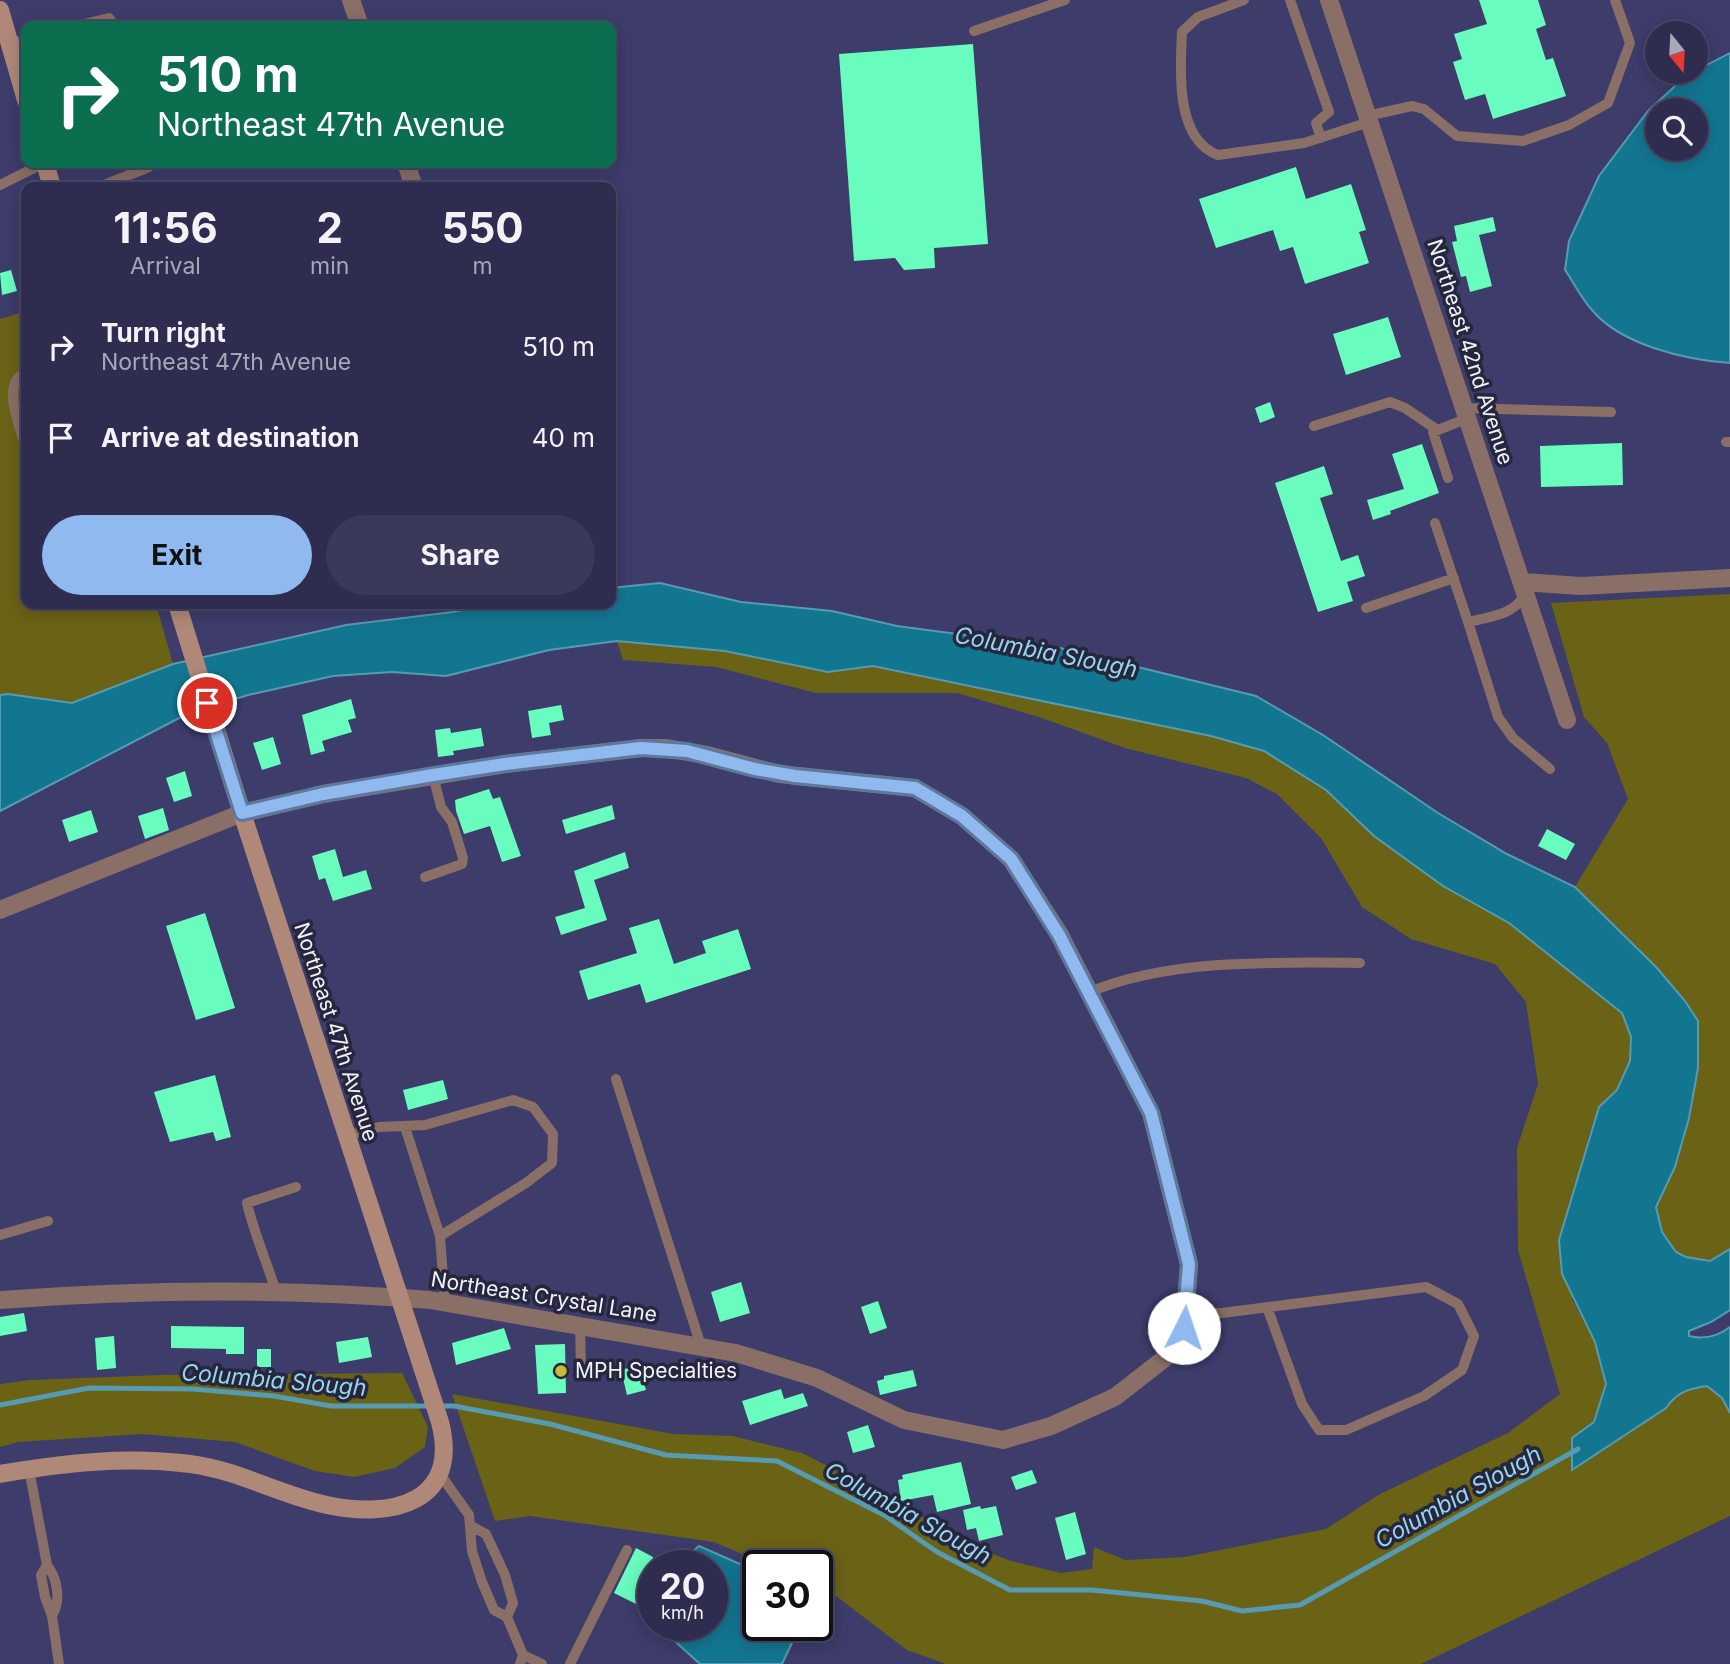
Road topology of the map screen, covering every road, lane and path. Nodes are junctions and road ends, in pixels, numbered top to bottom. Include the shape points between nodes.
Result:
1 (351, 0) edge
2 (1065, 0) edge
3 (1244, 0) edge
4 (1290, 0) edge
5 (1329, 0) edge
6 (1615, 0) edge
7 (0, 10) edge
8 (358, 21) edge
9 (974, 31) dead end
10 (18, 42) edge
11 (21, 64) edge
12 (1368, 119) junction
13 (1321, 138) junction
14 (34, 168) edge
15 (146, 168) edge
16 (112, 182) edge
17 (0, 185) edge
18 (21, 374) edge
19 (1611, 411) dead end
20 (1466, 413) junction
21 (1314, 426) dead end
22 (1436, 429) junction
23 (21, 431) edge
24 (1448, 478) dead end
25 (1435, 523) dead end
26 (1454, 578) junction
27 (1730, 578) edge
28 (1524, 588) junction
29 (1366, 608) dead end
30 (178, 609) edge
31 (1468, 622) junction
32 (1567, 720) dead end
33 (1550, 769) dead end
34 (433, 775) junction
35 (242, 813) junction
36 (425, 877) dead end
37 (0, 910) edge
38 (1360, 963) dead end
39 (1088, 993) junction
40 (616, 1079) dead end
41 (405, 1127) junction
42 (346, 1136) junction
43 (296, 1187) dead end
44 (48, 1221) dead end
45 (0, 1235) edge
46 (440, 1236) junction
47 (276, 1292) junction
48 (399, 1297) junction
49 (0, 1300) edge
50 (446, 1303) junction
51 (1267, 1307) junction
52 (1185, 1313) junction
53 (580, 1325) junction
54 (701, 1346) junction
55 (581, 1372) dead end
56 (29, 1469) junction
57 (0, 1474) edge
58 (440, 1474) junction
59 (471, 1526) junction
60 (628, 1550) dead end
61 (507, 1617) junction
62 (522, 1660) edge
63 (59, 1664) edge
64 (542, 1664) edge
65 (570, 1664) edge

1 - 8 street
2 - 9 lane
3 - 13 lane via 1198,16 1182,32 1180,76 1189,129 1205,151 1218,155
4 - 13 lane via 1329,112 1316,123
5 - 12 street, Northeast 42nd Avenue
6 - 12 lane via 1630,43 1608,103 1569,125 1523,141 1457,136 1424,109 1412,106
7 - 10 street
10 - 11 street
12 - 13 lane
12 - 20 street, Northeast 42nd Avenue
14 - 17 lane
15 - 16 lane
18 - 23 lane via 11,384 10,394
19 - 20 lane
20 - 22 lane
20 - 28 street, Northeast 42nd Avenue
21 - 22 lane via 1390,402
22 - 24 lane via 1433,432
25 - 26 lane
26 - 29 lane
26 - 31 lane
27 - 28 street
28 - 31 lane via 1521,603 1513,609
28 - 32 street, Northeast 42nd Avenue
30 - 35 street, Northeast 47th Avenue
31 - 33 lane via 1498,717 1522,746
34 - 35 street, Northeast Crystal Lane
34 - 36 lane via 463,859 462,864
34 - 39 street, Northeast Crystal Lane via 665,748 779,774 915,788 962,816 1011,859 1059,935
35 - 37 street, Northeast Crystal Lane
35 - 42 street, Northeast 47th Avenue
38 - 39 lane via 1269,962 1193,968 1109,984
39 - 52 street, Northeast Crystal Lane via 1151,1113 1189,1264
40 - 54 lane
41 - 42 lane via 379,1127
41 - 46 lane
41 - 46 lane via 513,1100 533,1107 553,1134 552,1163
42 - 48 street, Northeast 47th Avenue
43 - 47 lane via 247,1203
44 - 45 lane
46 - 50 lane
47 - 48 street, Northeast Crystal Lane
47 - 49 street, Northeast Crystal Lane via 159,1290
48 - 50 street, Northeast Crystal Lane
48 - 58 street, Northeast 47th Avenue via 440,1422 445,1447
50 - 53 street, Northeast Crystal Lane
51 - 51 lane via 1426,1287 1458,1304 1474,1336 1462,1370 1424,1396 1346,1430 1319,1430 1302,1404
51 - 52 lane via 1222,1314
52 - 54 street, Northeast Crystal Lane via 1183,1344 1115,1397 1003,1440 904,1420 817,1378
53 - 54 street, Northeast Crystal Lane
53 - 55 lane
56 - 57 street
56 - 58 street via 95,1461 192,1464 238,1474 318,1503 359,1510 416,1499 428,1493
56 - 63 lane via 47,1565 41,1575
58 - 59 lane via 469,1515
59 - 61 lane via 472,1551 482,1582 494,1610
59 - 61 lane via 486,1534 505,1575 513,1603
60 - 65 lane
61 - 62 lane
62 - 64 lane

